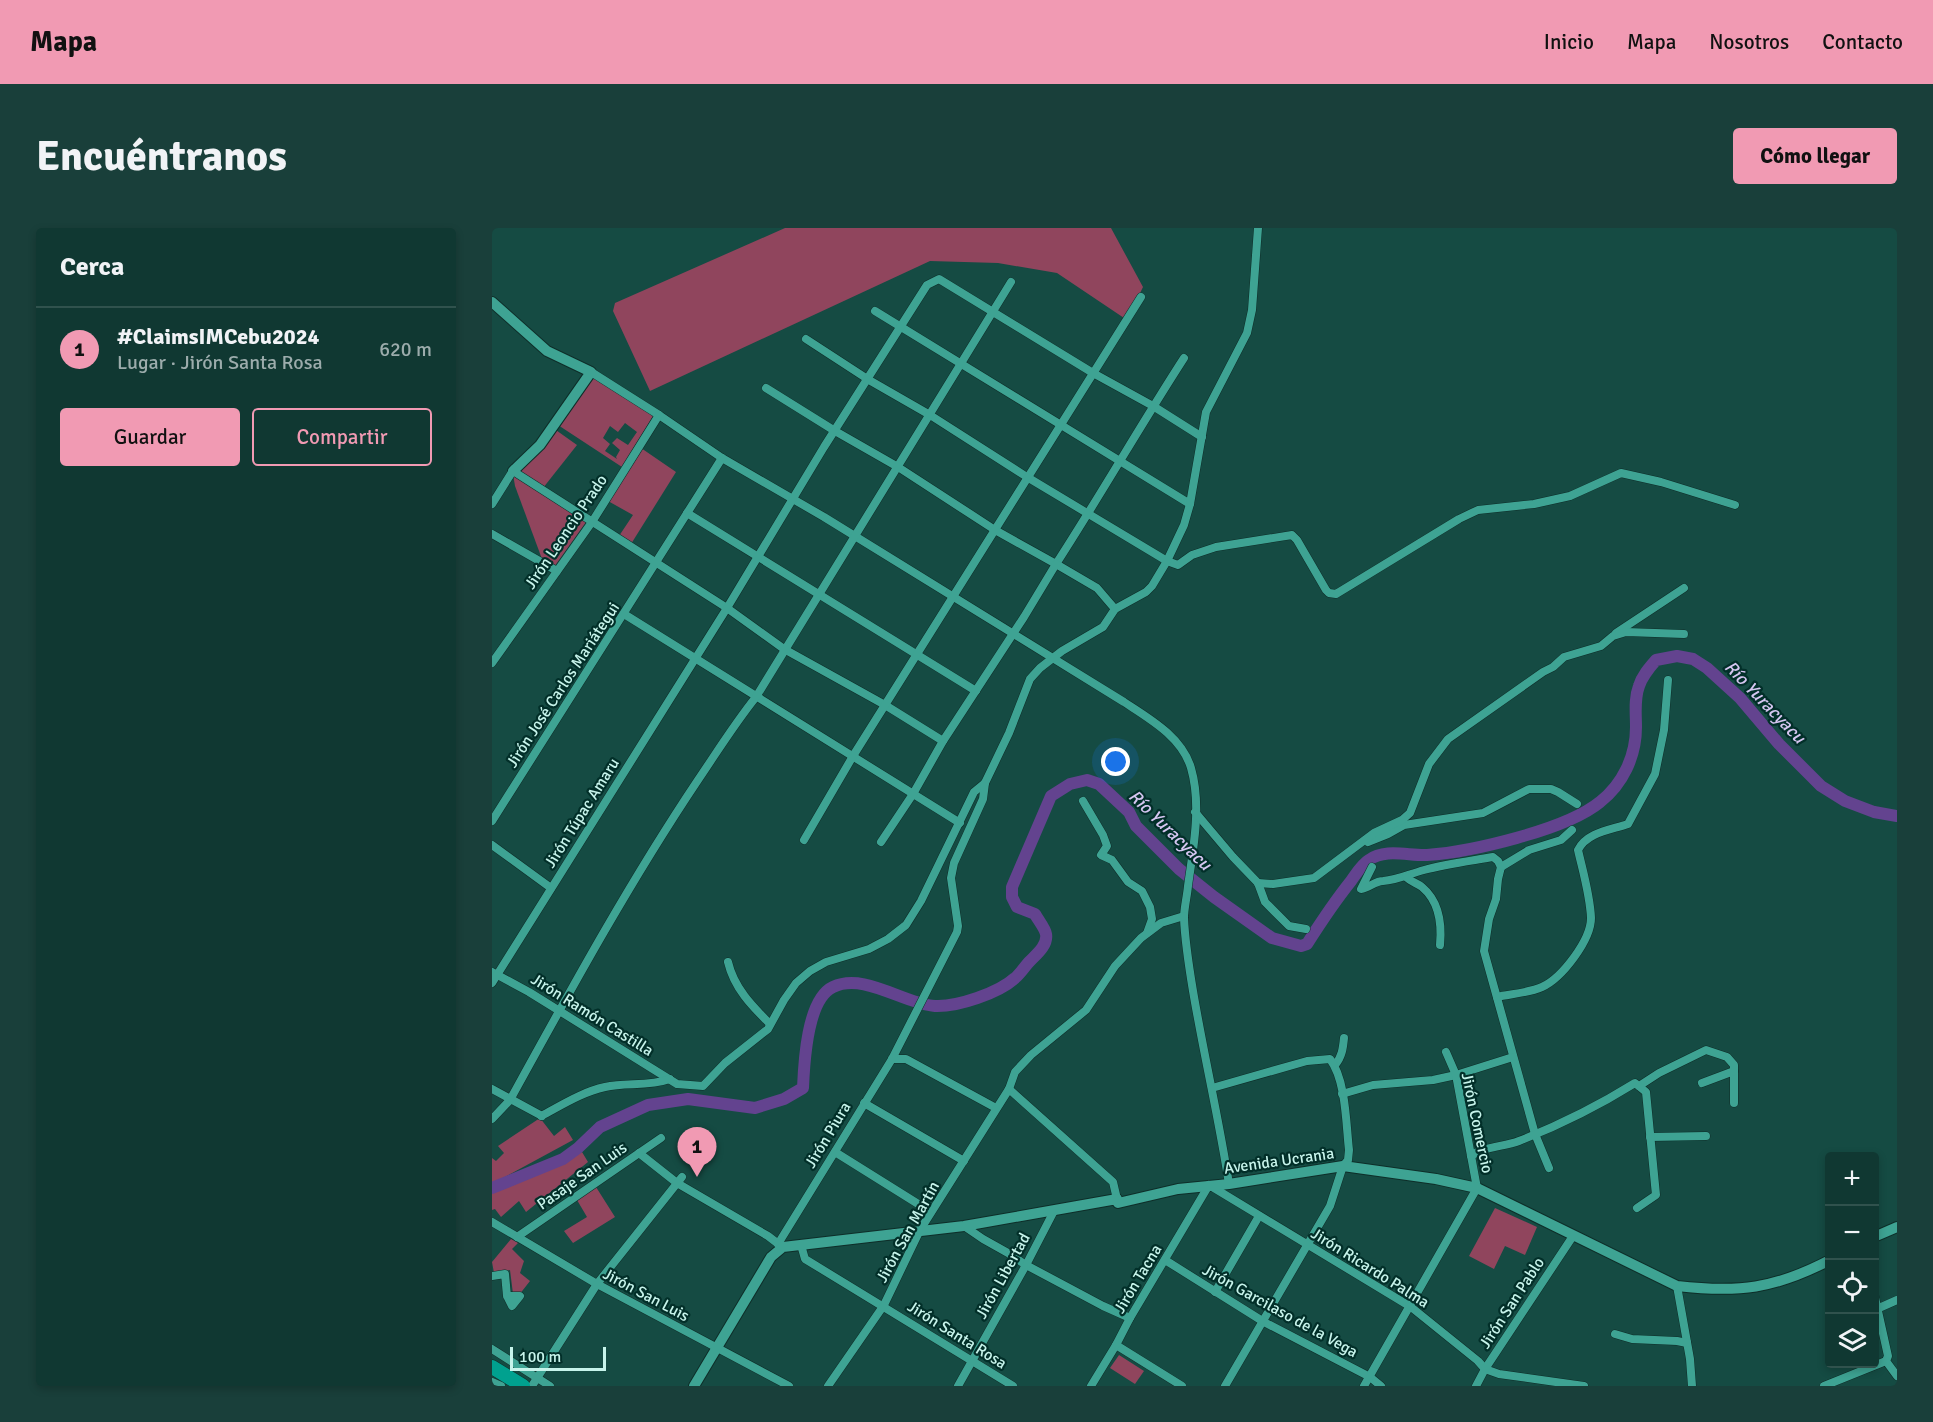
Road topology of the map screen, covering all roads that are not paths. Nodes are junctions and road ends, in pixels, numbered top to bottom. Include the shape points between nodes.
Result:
1 (1258, 228) edge
2 (1011, 282) dead end
3 (1141, 297) dead end
4 (492, 302) edge
5 (875, 311) dead end
6 (992, 313) junction
7 (901, 327) junction
8 (806, 339) dead end
9 (1184, 358) dead end
10 (961, 363) junction
11 (591, 372) junction
12 (1093, 373) junction
13 (869, 380) junction
14 (766, 388) dead end
15 (1153, 406) junction
16 (659, 415) junction
17 (930, 415) junction
18 (1059, 425) junction
19 (835, 431) junction
20 (1202, 437) junction
21 (722, 458) junction
22 (1120, 461) junction
23 (898, 467) junction
24 (513, 471) junction
25 (1027, 477) junction
26 (793, 500) junction
27 (492, 504) edge
28 (1190, 504) junction
29 (1735, 505) dead end
30 (687, 513) junction
31 (1089, 514) junction
32 (592, 522) junction
33 (995, 530) junction
34 (492, 534) edge
35 (854, 536) junction
36 (757, 557) junction
37 (1167, 561) junction
38 (656, 563) junction
39 (1056, 564) junction
40 (557, 571) junction
41 (1684, 588) dead end
42 (819, 593) junction
43 (952, 598) junction
44 (727, 608) junction
45 (1115, 609) junction
46 (624, 614) junction
47 (1012, 634) junction
48 (1684, 634) dead end
49 (1613, 636) junction
50 (784, 649) junction
51 (917, 656) junction
52 (695, 657) junction
53 (1050, 658) junction
54 (492, 663) edge
55 (1668, 680) dead end
56 (976, 691) junction
57 (756, 697) junction
58 (885, 705) junction
59 (943, 741) junction
60 (853, 756) junction
61 (985, 783) junction
62 (913, 794) junction
63 (1083, 801) dead end
64 (1577, 804) dead end
65 (1195, 812) junction
66 (492, 821) edge
67 (960, 823) junction
68 (1572, 830) dead end
69 (804, 840) dead end
70 (881, 842) dead end
71 (1361, 842) junction
72 (492, 845) edge
73 (1372, 867) dead end
74 (1501, 867) junction
75 (1406, 877) junction
76 (1258, 883) junction
77 (551, 888) junction
78 (1184, 916) junction
79 (1306, 929) dead end
80 (1147, 934) junction
81 (1440, 945) dead end
82 (728, 962) dead end
83 (495, 973) edge
84 (492, 983) edge
85 (1497, 997) junction
86 (559, 1010) junction
87 (770, 1024) junction
88 (1344, 1038) dead end
89 (1446, 1052) dead end
90 (1513, 1057) junction
91 (892, 1059) junction
92 (1335, 1065) junction
93 (1734, 1071) junction
94 (1456, 1075) junction
95 (673, 1081) junction
96 (1702, 1083) dead end
97 (1637, 1085) junction
98 (1212, 1088) junction
99 (492, 1089) edge
100 (1008, 1089) junction
101 (1342, 1094) junction
102 (510, 1100) junction
103 (864, 1103) junction
104 (1734, 1103) dead end
105 (996, 1108) junction
106 (492, 1119) edge
107 (1535, 1134) junction
108 (1706, 1136) dead end
109 (1650, 1137) junction
110 (661, 1138) dead end
111 (835, 1152) junction
112 (639, 1153) junction
113 (1471, 1156) junction
114 (964, 1161) junction
115 (1343, 1166) junction
116 (1549, 1168) dead end
117 (679, 1180) junction
118 (1229, 1184) junction
119 (1209, 1185) junction
120 (1477, 1188) junction
121 (1118, 1198) junction
122 (1637, 1208) dead end
123 (1054, 1211) junction
124 (932, 1212) junction
125 (1259, 1216) junction
126 (492, 1222) edge
127 (964, 1226) junction
128 (1897, 1227) edge
129 (920, 1230) junction
130 (1879, 1235) edge
131 (1573, 1236) junction
132 (517, 1237) junction
133 (781, 1245) junction
134 (801, 1245) junction
135 (1307, 1245) junction
136 (1165, 1260) junction
137 (1825, 1262) edge
138 (1026, 1265) junction
139 (492, 1276) edge
140 (597, 1284) junction
141 (1677, 1286) junction
142 (1215, 1292) junction
143 (507, 1296) dead end
144 (1897, 1300) edge
145 (884, 1305) junction
146 (1411, 1306) junction
147 (1879, 1308) joint
148 (1130, 1318) junction
149 (1264, 1322) junction
150 (1615, 1334) dead end
151 (1687, 1343) junction
152 (1116, 1345) junction
153 (716, 1348) junction
154 (492, 1349) edge
155 (1897, 1353) edge
156 (1887, 1359) junction
157 (972, 1361) junction
158 (492, 1367) edge
159 (1485, 1369) junction
160 (1897, 1376) edge
161 (1370, 1377) junction
162 (492, 1382) edge
163 (535, 1383) edge
164 (501, 1386) edge
165 (523, 1386) edge
166 (550, 1386) edge
167 (694, 1386) edge
168 (789, 1386) edge
169 (828, 1386) edge
170 (958, 1386) edge
171 (1013, 1386) edge
172 (1091, 1386) edge
173 (1182, 1386) edge
174 (1226, 1386) edge
175 (1364, 1386) edge
176 (1381, 1386) edge
177 (1476, 1386) edge
178 (1584, 1386) edge
179 (1692, 1386) edge
180 (1824, 1386) edge

1 - 20 street via 1247,333 1206,412
2 - 6 street
3 - 12 street
4 - 11 street via 547,351
5 - 7 street
6 - 7 street, Jirón Túpac Amaru via 939,279 927,285
6 - 10 street
6 - 12 street
7 - 10 street
7 - 13 street, Jirón Túpac Amaru
8 - 13 street
9 - 15 street
10 - 17 street
10 - 18 street
11 - 16 street
11 - 24 street via 540,445
12 - 15 street
12 - 18 street
13 - 17 street
13 - 19 street, Jirón Túpac Amaru
14 - 19 street
15 - 20 street
15 - 22 street
16 - 21 street
16 - 32 street, Jirón Leoncio Prado
17 - 23 street
17 - 25 street
18 - 22 street
18 - 25 street
19 - 23 street
19 - 26 street, Jirón Túpac Amaru
20 - 28 street
21 - 26 street
21 - 30 street, Jirón José Carlos Mariátegui
22 - 28 street
22 - 31 street
23 - 33 street
23 - 35 street
24 - 27 street
24 - 32 street
25 - 31 street
25 - 33 street
26 - 35 street
26 - 36 street, Jirón Túpac Amaru
28 - 37 street
29 - 37 street via 1621,473 1570,496 1478,510 1336,594 1326,590 1292,535 1216,547 1192,555 1178,565
30 - 36 street
30 - 38 street, Jirón José Carlos Mariátegui
31 - 37 street
31 - 39 street
32 - 38 street
32 - 40 street, Jirón Leoncio Prado
33 - 39 street
33 - 43 street
34 - 40 street
35 - 42 street
35 - 43 street
36 - 42 street
36 - 44 street, Jirón Túpac Amaru
37 - 45 street via 1146,592
38 - 44 street
38 - 46 street, Jirón José Carlos Mariátegui
39 - 45 street via 1097,588
39 - 47 street
40 - 54 street, Jirón Leoncio Prado
41 - 49 street
42 - 50 street
42 - 51 street
43 - 47 street
43 - 51 street
44 - 50 street
44 - 52 street, Jirón Túpac Amaru
45 - 53 street via 1103,627
46 - 52 street
46 - 66 street, Jirón José Carlos Mariátegui
47 - 53 street
47 - 56 street
48 - 49 street via 1626,632
49 - 71 street via 1601,646 1564,657 1448,739 1429,765 1410,813
50 - 57 street
50 - 58 street
51 - 56 street
51 - 58 street
52 - 57 street
52 - 77 street, Jirón Túpac Amaru
53 - 61 street via 1030,679
53 - 65 street via 1161,726 1190,766 1196,792
55 - 85 street via 1655,774 1628,824 1592,836 1578,850 1589,900 1591,920 1587,936 1554,979 1542,987
56 - 59 street
57 - 60 street
57 - 86 street via 676,812
58 - 59 street
58 - 60 street
59 - 62 street
60 - 62 street
60 - 69 street
61 - 67 street via 974,792
61 - 91 street, Jirón Piura via 983,799 951,878 957,932
62 - 67 street
62 - 70 street
63 - 80 street via 1107,846 1101,855 1112,860 1128,882 1142,891 1150,906 1152,919
64 - 71 street via 1551,789 1529,789 1483,813 1404,825
65 - 76 street
65 - 78 street
67 - 87 street via 906,925 879,944 810,971 796,983
68 - 74 street via 1561,840 1529,850
71 - 76 street via 1314,878
72 - 77 street
73 - 75 street via 1361,889
74 - 75 street via 1493,857 1422,870
74 - 85 street via 1484,951
75 - 81 street via 1429,893 1437,904
76 - 79 street via 1265,902 1289,926
77 - 83 street, Jirón Túpac Amaru
78 - 80 street, Jirón San Martín via 1161,923
78 - 98 street via 1186,948
80 - 100 street, Jirón San Martín via 1115,966 1086,1010 1015,1072
82 - 87 street via 740,991
83 - 84 street, Jirón Túpac Amaru
83 - 86 street, Jirón Ramón Castilla
85 - 90 street
86 - 95 street, Jirón Ramón Castilla
86 - 102 street
87 - 95 street via 703,1086
88 - 92 street
89 - 94 street, Jirón Comercio
90 - 94 street
90 - 107 street
91 - 103 street, Jirón Piura
91 - 105 street via 906,1059
92 - 98 street via 1330,1059 1307,1061
92 - 101 street
93 - 96 street
93 - 97 street via 1727,1057 1706,1050
93 - 104 street
94 - 101 street via 1373,1085
94 - 113 street, Jirón Comercio
95 - 102 street via 606,1086 581,1094 542,1116
97 - 107 street
97 - 109 street via 1646,1092
98 - 118 street
99 - 102 street
100 - 105 street, Jirón San Martín
100 - 121 street via 1113,1182
101 - 115 street via 1349,1150
102 - 106 street
103 - 111 street, Jirón Piura
103 - 114 street
105 - 114 street, Jirón San Martín
107 - 113 street
107 - 116 street
108 - 109 street
109 - 122 street via 1656,1195
110 - 112 street, Pasaje San Luis
111 - 124 street
111 - 133 street, Jirón Piura
112 - 117 street
112 - 132 street, Pasaje San Luis
113 - 120 street, Jirón Comercio
114 - 124 street, Jirón San Martín
115 - 118 main road, Avenida Ucrania
115 - 120 main road, Avenida Ucrania
115 - 135 street via 1330,1206
117 - 133 street
117 - 140 street
118 - 119 main road, Avenida Ucrania
119 - 121 main road, Avenida Ucrania via 1118,1203
119 - 125 street, Jirón Ricardo Palma
119 - 136 street, Jirón Tacna
120 - 131 main road, Avenida Ucrania
120 - 146 street, Jirón Comercio
121 - 123 main road, Avenida Ucrania
123 - 127 main road, Avenida Ucrania
123 - 138 street, Jirón Libertad
124 - 129 street, Jirón San Martín
125 - 135 street, Jirón Ricardo Palma
125 - 142 street
126 - 132 street, Jirón San Luis
127 - 129 main road, Avenida Ucrania
127 - 138 street
128 - 130 main road
129 - 134 main road, Avenida Ucrania
129 - 145 street, Jirón San Martín
131 - 141 main road, Avenida Ucrania
131 - 159 street, Jirón San Pablo
132 - 140 street, Jirón San Luis
133 - 134 main road, Avenida Ucrania
133 - 153 main road, Jirón Piura
134 - 145 street, Jirón Santa Rosa via 805,1259
135 - 146 street, Jirón Ricardo Palma
135 - 149 street
136 - 142 street, Jirón Garcilaso de la Vega
136 - 148 street, Jirón Tacna
137 - 141 main road, Avenida Ucrania via 1783,1281 1747,1289
138 - 148 street
138 - 157 street, Jirón Libertad
139 - 143 street via 505,1274
140 - 153 street, Jirón San Luis
140 - 163 street
141 - 151 street
142 - 149 street, Jirón Garcilaso de la Vega
144 - 147 street
145 - 157 street, Jirón Santa Rosa
145 - 169 street, Jirón San Martín
146 - 159 street, Jirón Ricardo Palma
146 - 161 street, Jirón Comercio
147 - 156 street
148 - 152 street, Jirón Tacna
149 - 161 street, Jirón Garcilaso de la Vega
149 - 174 street
150 - 151 street
151 - 179 street
152 - 172 street, Jirón Tacna
152 - 173 street
153 - 167 main road, Jirón Piura
153 - 168 street, Jirón San Luis
154 - 163 street
155 - 156 street
156 - 160 street
156 - 180 street
157 - 170 street, Jirón Libertad
157 - 171 street, Jirón Santa Rosa
158 - 165 highway
159 - 177 street, Jirón San Pablo
159 - 178 street, Jirón Ricardo Palma
161 - 175 street, Jirón Comercio
161 - 176 street, Jirón Garcilaso de la Vega
162 - 164 street
163 - 166 street

